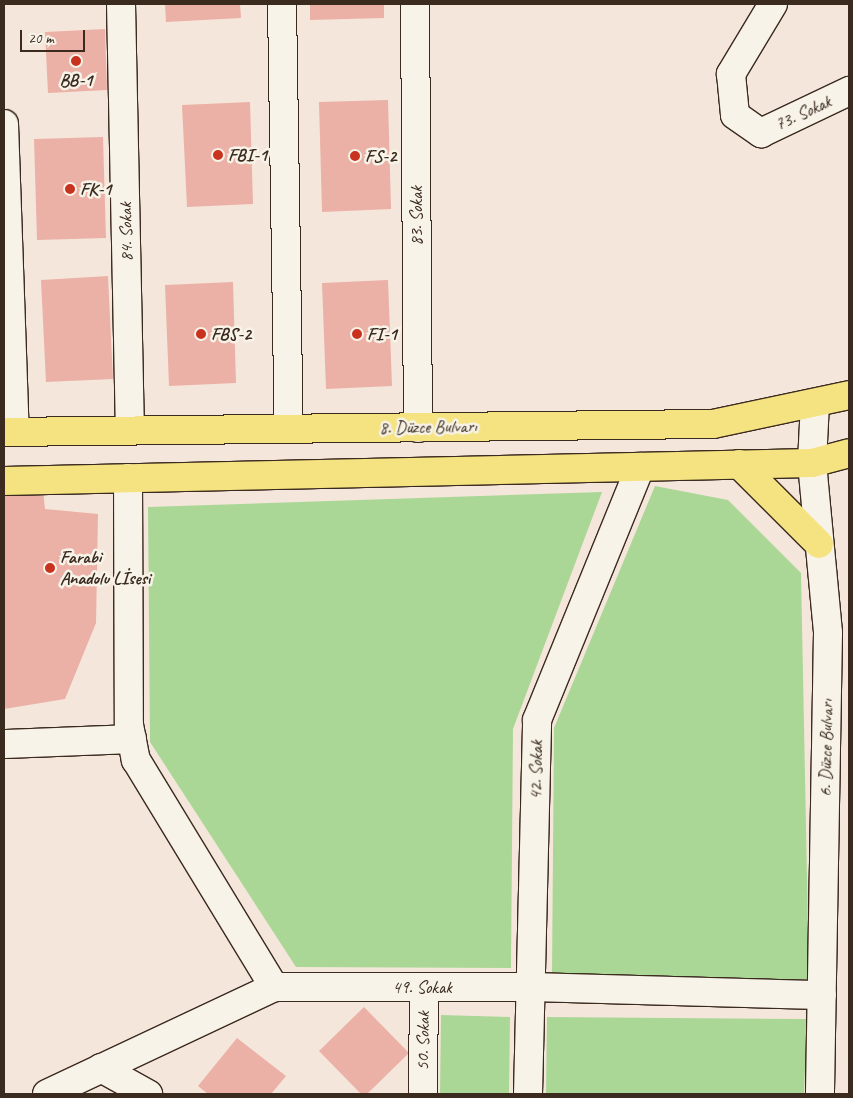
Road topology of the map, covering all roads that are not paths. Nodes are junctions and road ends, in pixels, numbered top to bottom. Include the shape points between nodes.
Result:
1 (121, 4) edge
2 (282, 4) edge
3 (415, 4) edge
4 (773, 4) edge
5 (849, 91) edge
6 (4, 124) edge
7 (849, 395) edge
8 (815, 403) junction
9 (418, 428) junction
10 (290, 429) junction
11 (130, 431) junction
12 (9, 432) edge
13 (849, 453) edge
14 (812, 463) junction
15 (739, 464) junction
16 (640, 467) junction
17 (128, 478) junction
18 (4, 481) edge
19 (819, 544) junction
20 (132, 738) junction
21 (4, 744) edge
22 (274, 987) junction
23 (424, 987) junction
24 (531, 987) junction
25 (822, 996) junction
26 (101, 1068) junction
27 (47, 1094) edge
28 (148, 1094) edge
29 (423, 1094) edge
30 (528, 1094) edge
31 (820, 1094) edge

1 - 11 street, 84. Sokak
2 - 10 street
3 - 9 street, 83. Sokak
4 - 5 street, 73. Sokak via 731,74 735,115 760,133
6 - 12 street
7 - 8 main road, 8. Düzce Bulvarı
8 - 9 main road, 8. Düzce Bulvarı via 713,424
8 - 14 street, 6. Düzce Bulvarı
9 - 10 main road, 8. Düzce Bulvarı
10 - 11 main road, 8. Düzce Bulvarı
11 - 12 main road, 8. Düzce Bulvarı
13 - 14 main road
14 - 15 main road
14 - 19 street, 6. Düzce Bulvarı
15 - 16 main road
15 - 19 main road
16 - 17 main road
16 - 24 street, 42. Sokak via 537,720
17 - 18 main road
17 - 20 street
19 - 25 street, 6. Düzce Bulvarı via 828,633
20 - 21 street
20 - 22 street via 136,760
22 - 23 street, 49. Sokak
22 - 26 street, 49. Sokak
23 - 24 street, 49. Sokak
23 - 29 street, 50. Sokak
24 - 25 street, 49. Sokak
24 - 30 street, 42. Sokak
25 - 31 street, 6. Düzce Bulvarı
26 - 27 street, 49. Sokak
26 - 28 street

